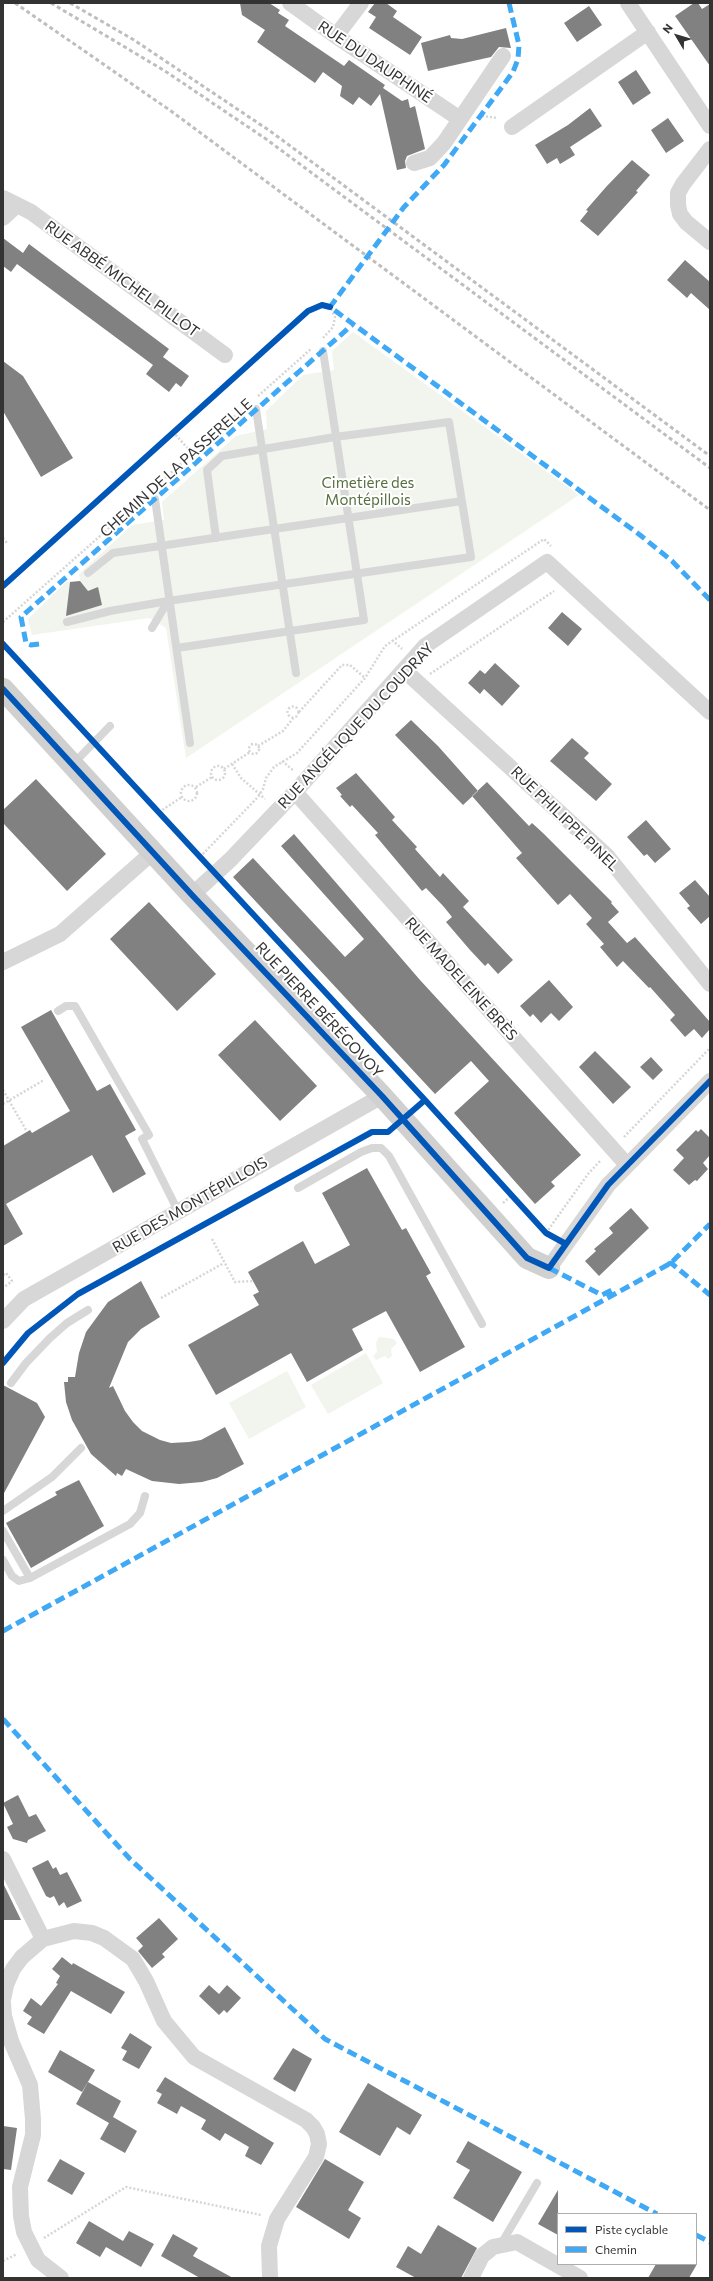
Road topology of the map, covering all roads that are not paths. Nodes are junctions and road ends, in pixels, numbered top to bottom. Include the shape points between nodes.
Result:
1 (290, 3) edge
2 (361, 3) edge
3 (628, 3) edge
4 (648, 32) junction
5 (336, 36) junction
6 (503, 56) dead end
7 (460, 119) junction
8 (710, 126) edge
9 (512, 127) dead end
10 (710, 149) edge
11 (414, 163) dead end
12 (3, 198) edge
13 (17, 205) junction
14 (3, 218) edge
15 (710, 242) edge
16 (323, 351) dead end
17 (225, 355) dead end
18 (256, 409) dead end
19 (336, 437) junction
20 (262, 449) junction
21 (155, 499) dead end
22 (462, 501) junction
23 (348, 518) junction
24 (274, 529) junction
25 (216, 538) junction
26 (160, 546) junction
27 (88, 573) dead end
28 (356, 574) junction
29 (283, 584) junction
30 (168, 601) junction
31 (67, 622) dead end
32 (152, 628) dead end
33 (290, 631) junction
34 (177, 648) junction
35 (404, 670) junction
36 (296, 673) dead end
37 (3, 688) edge
38 (710, 712) edge
39 (110, 726) dead end
40 (190, 743) dead end
41 (73, 764) junction
42 (295, 792) junction
43 (153, 852) junction
44 (192, 895) junction
45 (3, 962) edge
46 (710, 984) edge
47 (58, 1011) dead end
48 (710, 1081) edge
49 (382, 1096) junction
50 (627, 1165) junction
51 (298, 1188) dead end
52 (178, 1211) junction
53 (550, 1268) joint
54 (88, 1310) dead end
55 (3, 1321) edge
56 (482, 1324) dead end
57 (11, 1383) dead end
58 (81, 1448) dead end
59 (145, 1496) dead end
60 (3, 1511) edge
61 (3, 1531) edge
62 (3, 1560) edge
63 (30, 1578) junction
64 (3, 1859) edge
65 (43, 1939) junction
66 (3, 2000) edge
67 (3, 2003) edge
68 (537, 2183) dead end
69 (501, 2244) junction
70 (557, 2265) edge
71 (557, 2265) edge
72 (61, 2278) edge
73 (270, 2278) edge
74 (471, 2278) edge
75 (580, 2278) edge

1 - 5 street, RUE DU DAUPHINÉ
2 - 5 street
3 - 4 street
4 - 8 street
4 - 9 street
5 - 7 street, RUE DU DAUPHINÉ
6 - 7 street
7 - 11 street via 430,158
10 - 15 street via 680,188 678,205 680,214 686,222
12 - 13 street, RUE ABBÉ MICHEL PILLOT
13 - 14 street
13 - 17 street, RUE ABBÉ MICHEL PILLOT via 31,212
16 - 19 lane
18 - 20 lane
19 - 20 lane
19 - 22 lane via 449,422
19 - 23 lane
20 - 24 lane
20 - 25 lane via 222,456 207,470
21 - 26 lane
22 - 23 lane
22 - 28 lane via 471,557
23 - 24 lane
23 - 28 lane
24 - 25 lane
24 - 29 lane
25 - 26 lane
26 - 27 lane via 112,553
26 - 30 lane
28 - 29 lane
28 - 33 lane via 364,620
29 - 30 lane
29 - 33 lane
30 - 31 lane via 110,611
30 - 32 lane
30 - 34 lane
33 - 34 lane
33 - 36 lane
34 - 40 lane
35 - 38 street, RUE ANGÉLIQUE DU COUDRAY via 425,646 551,556 569,582
35 - 42 street, RUE ANGÉLIQUE DU COUDRAY
35 - 46 street, RUE PHILIPPE PINEL via 607,856
37 - 41 street, RUE PIERRE BÉRÉGOVOY
39 - 41 lane
41 - 43 street, RUE PIERRE BÉRÉGOVOY
42 - 44 street, RUE ANGÉLIQUE DU COUDRAY
42 - 50 street, RUE MADELEINE BRÈS
43 - 44 street, RUE PIERRE BÉRÉGOVOY
43 - 45 street via 60,934
44 - 49 street, RUE PIERRE BÉRÉGOVOY
47 - 52 lane via 66,1006 75,1006 149,1135 142,1139
48 - 50 street
49 - 52 street, RUE DES MONTÉPILLOIS
49 - 53 street, RUE PIERRE BÉRÉGOVOY via 527,1258
50 - 53 street via 608,1185
51 - 56 lane via 361,1152 381,1148 389,1156
52 - 55 street, RUE DES MONTÉPILLOIS via 24,1299
54 - 57 lane via 50,1338 26,1362
58 - 60 lane via 52,1477
59 - 63 lane via 140,1513 130,1524
61 - 63 lane
62 - 63 lane via 12,1576 19,1581
64 - 65 street
65 - 66 street via 22,1957 13,1969
65 - 73 street via 74,1931 92,1933 120,1947 133,1959 146,1981 164,2022 194,2057 306,2120 317,2134 319,2144 316,2157 277,2219 269,2246
67 - 72 street via 11,2041 26,2075 32,2100 33,2135 20,2187 24,2232 38,2260
68 - 69 lane
69 - 70 street via 517,2242
69 - 74 street via 492,2247 482,2256
71 - 75 street

